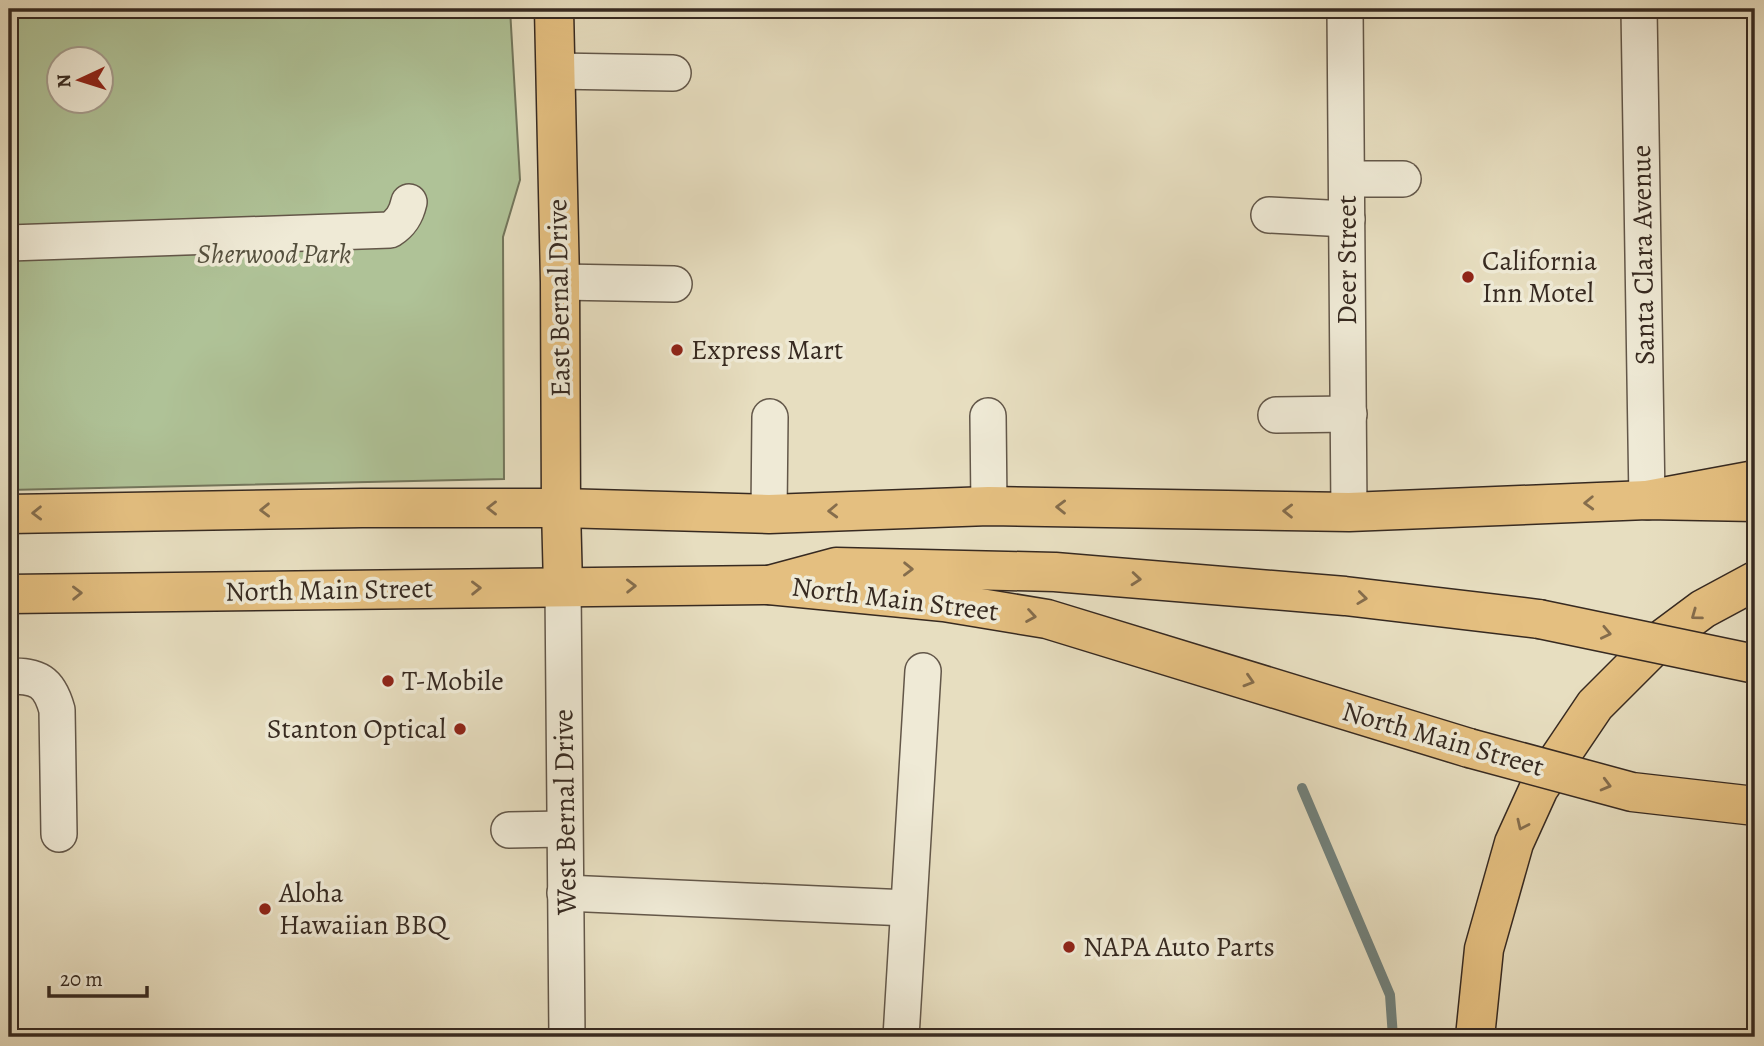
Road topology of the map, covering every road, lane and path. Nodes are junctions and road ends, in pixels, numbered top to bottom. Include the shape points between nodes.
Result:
1 (554, 9) edge
2 (1345, 9) edge
3 (1639, 9) edge
4 (555, 71) junction
5 (673, 74) dead end
6 (1347, 179) junction
7 (1403, 179) dead end
8 (409, 202) dead end
9 (1269, 215) dead end
10 (1347, 219) junction
11 (9, 243) edge
12 (561, 282) junction
13 (674, 284) dead end
14 (1349, 414) junction
15 (1276, 415) dead end
16 (988, 416) dead end
17 (770, 417) dead end
18 (1755, 480) edge
19 (1647, 500) junction
20 (1755, 502) edge
21 (989, 506) junction
22 (561, 508) junction
23 (1349, 512) junction
24 (769, 513) junction
25 (9, 514) edge
26 (1755, 581) edge
27 (769, 584) junction
28 (563, 587) junction
29 (9, 594) edge
30 (1755, 664) edge
31 (923, 671) dead end
32 (9, 676) edge
33 (1755, 806) edge
34 (564, 829) junction
35 (509, 830) dead end
36 (59, 834) dead end
37 (565, 893) junction
38 (908, 908) junction
39 (567, 1037) edge
40 (901, 1037) edge
41 (1475, 1037) edge

1 - 4 main road, East Bernal Drive
2 - 6 street, Deer Street
3 - 19 street, Santa Clara Avenue
4 - 5 street
4 - 12 main road, East Bernal Drive
6 - 7 street
6 - 10 street, Deer Street
8 - 11 street via 403,218 390,230
9 - 10 street
10 - 14 street, Deer Street
12 - 13 street
12 - 22 main road, East Bernal Drive
14 - 15 street
14 - 23 street, Deer Street
16 - 21 street
17 - 24 street
18 - 19 main road
19 - 20 main road
19 -> 23 main road
23 -> 21 main road
21 -> 24 main road
22 - 24 main road
22 -> 25 main road
22 - 28 main road, East Bernal Drive
26 -> 41 main road via 1703,609 1656,644 1595,705 1539,788 1514,843 1484,949
28 -> 27 main road, North Main Street
27 -> 30 main road, bridge via 836,567 1055,572 1345,596 1539,619
27 -> 33 main road, North Main Street, bridge via 944,602 1047,619 1469,748 1632,792
29 -> 28 main road, North Main Street
28 - 34 street, West Bernal Drive
31 - 38 street
32 - 36 street via 36,679 52,694 57,710
34 - 35 street
34 - 37 street, West Bernal Drive
37 - 38 street
37 - 39 street, West Bernal Drive
38 - 40 street

